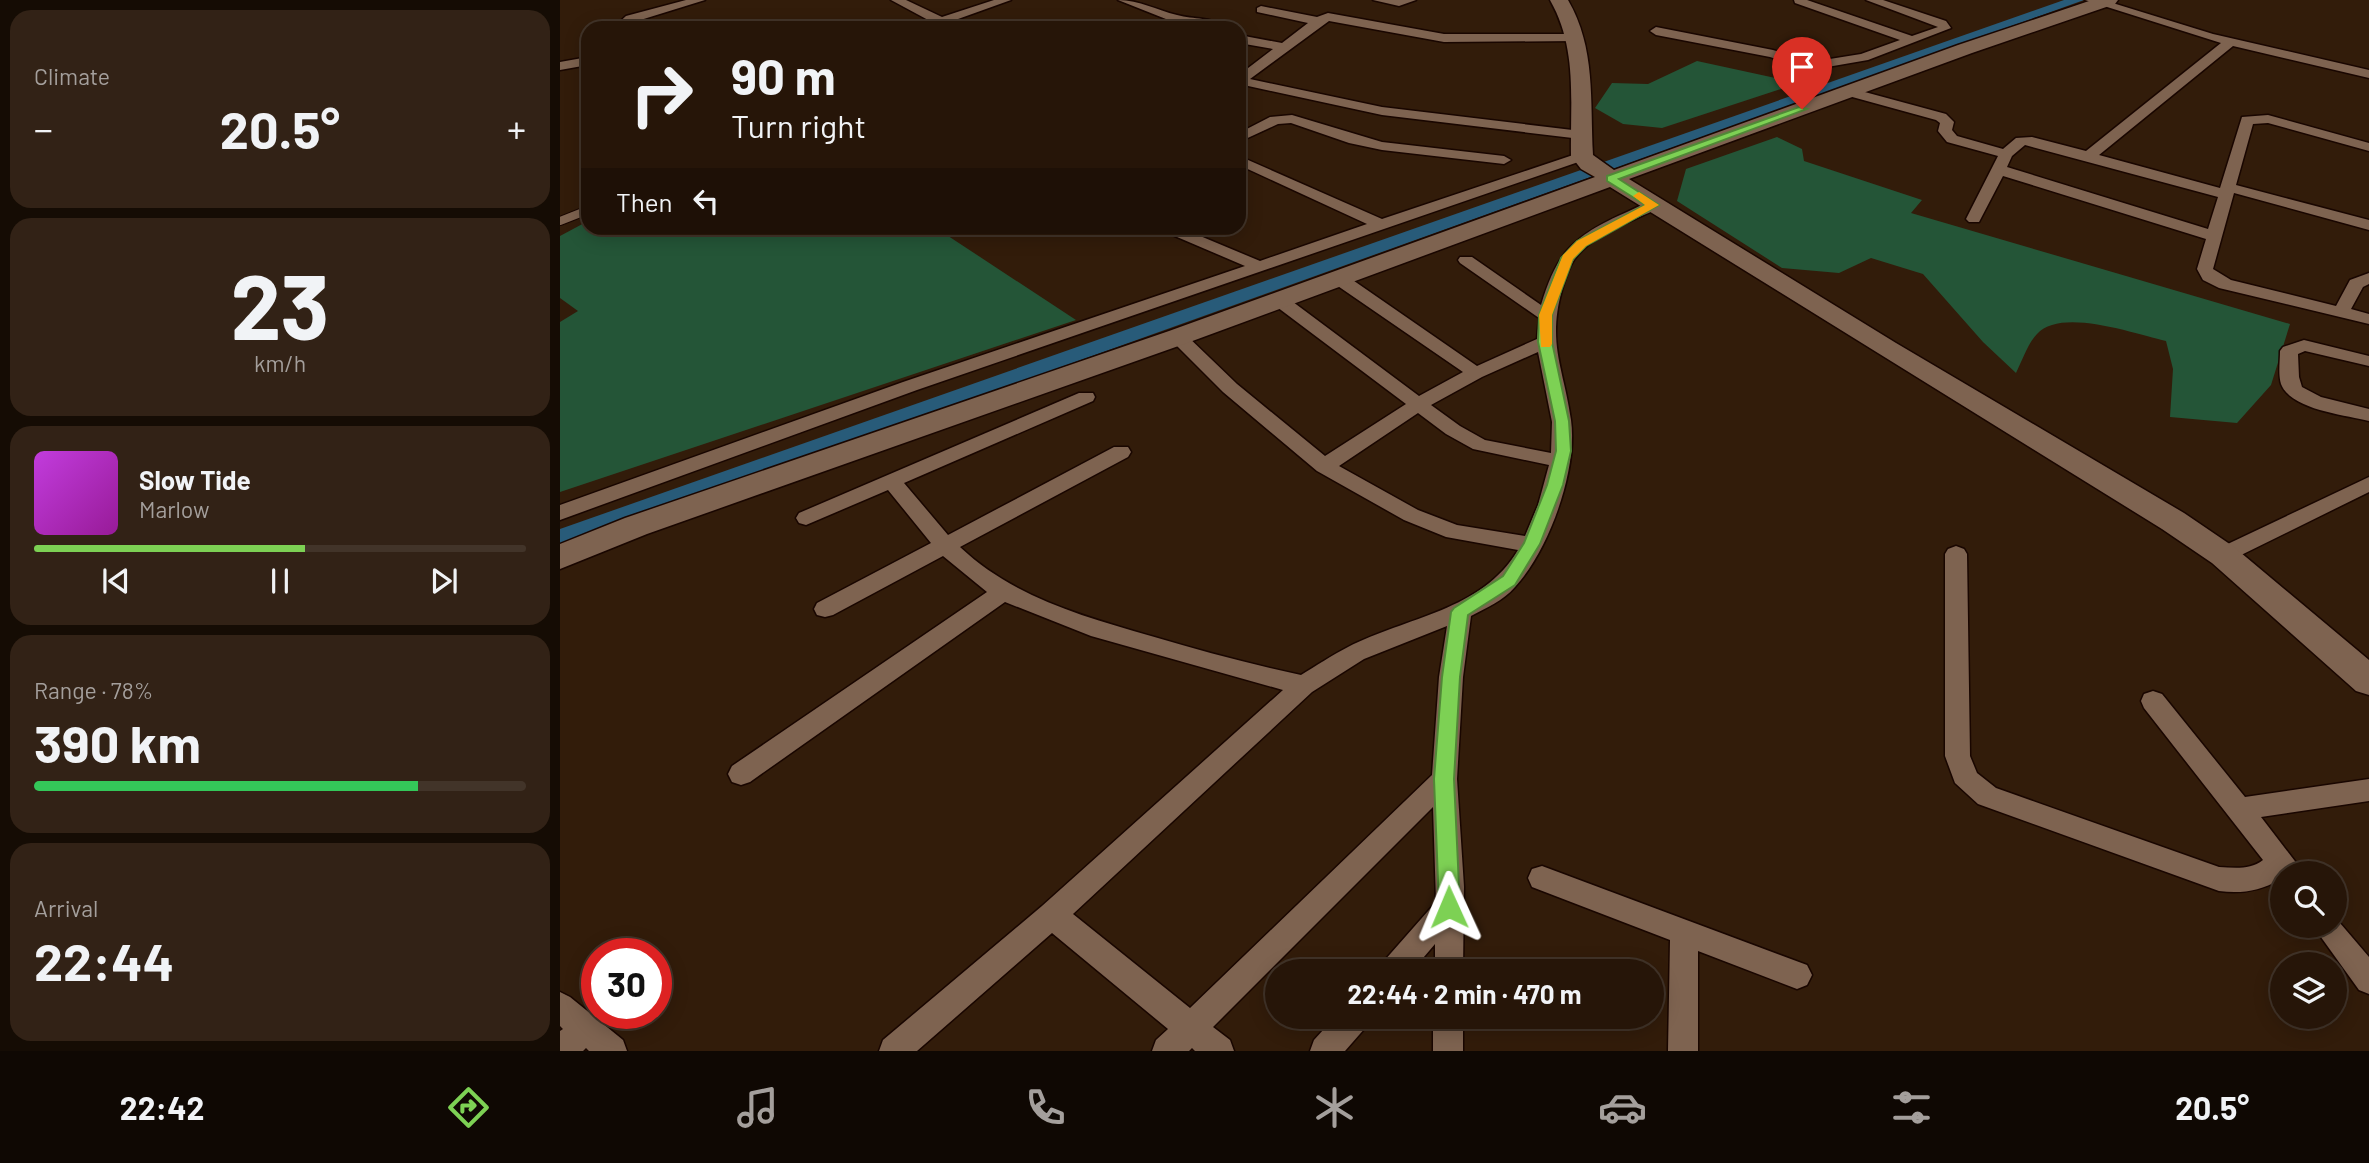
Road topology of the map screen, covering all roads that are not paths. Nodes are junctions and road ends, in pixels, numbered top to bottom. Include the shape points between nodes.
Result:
1 (699, 0) edge
2 (898, 0) edge
3 (1005, 0) edge
4 (1124, 0) edge
5 (1379, 0) edge
6 (1410, 0) edge
7 (1559, 0) edge
8 (1872, 0) edge
9 (1799, 1) edge
10 (2099, 1) edge
11 (1261, 10) dead end
12 (628, 21) edge
13 (940, 21) joint
14 (1170, 21) edge
15 (1318, 21) junction
16 (1656, 31) dead end
17 (1934, 36) junction
18 (1575, 37) junction
19 (1909, 39) junction
20 (1246, 40) edge
21 (2230, 42) junction
22 (1285, 47) junction
23 (1961, 47) junction
24 (581, 62) edge
25 (560, 66) edge
26 (1246, 75) edge
27 (2369, 75) edge
28 (1246, 82) edge
29 (1850, 92) junction
30 (1246, 134) edge
31 (1581, 135) junction
32 (1513, 144) junction
33 (2369, 147) edge
34 (2006, 154) junction
35 (2088, 157) junction
36 (1246, 163) edge
37 (1552, 167) junction
38 (1596, 168) junction
39 (1997, 169) junction
40 (2226, 191) junction
41 (1654, 205) junction
42 (581, 212) edge
43 (1975, 219) dead end
44 (560, 220) edge
45 (1379, 224) junction
46 (2369, 225) edge
47 (1185, 235) edge
48 (2213, 236) junction
49 (1466, 260) dead end
50 (1259, 266) junction
51 (1338, 278) junction
52 (2369, 278) edge
53 (1279, 300) junction
54 (2341, 312) junction
55 (1545, 315) junction
56 (2369, 319) edge
57 (1178, 337) junction
58 (1545, 342) junction
59 (2369, 362) edge
60 (1476, 373) junction
61 (1086, 397) dead end
62 (1419, 404) junction
63 (2369, 415) edge
64 (1121, 452) dead end
65 (1561, 461) junction
66 (1324, 466) junction
67 (893, 483) junction
68 (2369, 484) edge
69 (560, 513) edge
70 (806, 518) dead end
71 (1532, 544) junction
72 (946, 546) junction
73 (1956, 554) dead end
74 (2223, 555) junction
75 (560, 557) edge
76 (1005, 590) junction
77 (825, 608) dead end
78 (1460, 612) junction
79 (2369, 681) edge
80 (1304, 685) junction
81 (2153, 701) dead end
82 (741, 774) dead end
83 (1444, 779) junction
84 (2369, 790) edge
85 (2239, 809) junction
86 (2281, 861) edge
87 (2270, 874) edge
88 (1542, 877) dead end
89 (1449, 907) junction
90 (1052, 915) junction
91 (1685, 932) junction
92 (2336, 938) edge
93 (1404, 959) edge
94 (1449, 959) edge
95 (1797, 975) dead end
96 (2369, 980) edge
97 (560, 1007) edge
98 (1191, 1029) junction
99 (1344, 1029) edge
100 (1448, 1029) edge
101 (571, 1041) edge
102 (612, 1051) edge
103 (894, 1051) edge
104 (1167, 1051) edge
105 (1219, 1051) edge
106 (1325, 1051) edge
107 (1448, 1051) edge
108 (1682, 1051) edge

1 - 12 street
2 - 13 street
3 - 13 street
4 - 14 street
5 - 6 street
7 - 18 street
8 - 17 street via 1945,26
9 - 19 street
10 - 21 street
10 - 23 street
11 - 15 street
15 - 18 street via 1335,17 1454,39
15 - 22 street
16 - 19 street via 1773,54 1810,66 1864,57
17 - 19 street
17 - 23 street
18 - 31 street via 1581,64
20 - 22 street
21 - 27 street
21 - 35 street
22 - 26 street
23 - 29 street
24 - 25 street
28 - 32 street
29 - 34 street via 1941,117 1952,139
29 - 38 street
30 - 32 street via 1275,120 1292,119 1382,146
31 - 32 street
31 - 38 street
32 - 37 street
33 - 40 street via 2251,118
34 - 35 street via 2025,141
34 - 39 street
35 - 40 street
36 - 45 street
37 - 38 street
37 - 45 street
38 - 41 street
38 - 51 street
39 - 43 street
39 - 48 street
40 - 46 street
40 - 48 street
41 - 55 street via 1601,231 1567,258
41 - 74 street via 2173,520
42 - 44 lane
45 - 50 street
47 - 50 street
48 - 54 street via 2205,269 2216,281
49 - 55 street
50 - 69 street
51 - 53 street
51 - 60 street
52 - 54 street via 2356,284
53 - 57 street
53 - 62 street
54 - 56 street
55 - 58 street
57 - 66 street via 1230,388
57 - 75 street via 793,469
58 - 60 street
58 - 65 street via 1562,421
59 - 63 street via 2304,345 2289,351 2291,386 2297,393 2306,400
60 - 62 street
61 - 67 street
62 - 65 street via 1480,445
62 - 66 street
64 - 72 street
65 - 71 street
66 - 71 street via 1411,515 1453,532
67 - 70 street
67 - 72 street
68 - 74 street
71 - 78 street via 1509,581
72 - 76 street via 973,572
72 - 77 street
73 - 87 street via 1958,766 1968,783 1987,796 2219,879 2241,882
74 - 79 street
76 - 80 street via 1072,622 1240,672
76 - 82 street
78 - 80 street via 1356,653
78 - 83 street
80 - 90 street
81 - 85 street
83 - 89 street
83 - 98 street
84 - 85 street
85 - 86 street
88 - 91 street
89 - 93 street
89 - 94 street
90 - 98 street
90 - 103 street
91 - 95 street
91 - 108 street
92 - 96 street
97 - 101 street
98 - 104 street
98 - 105 street
99 - 106 street
100 - 107 street
101 - 102 street

